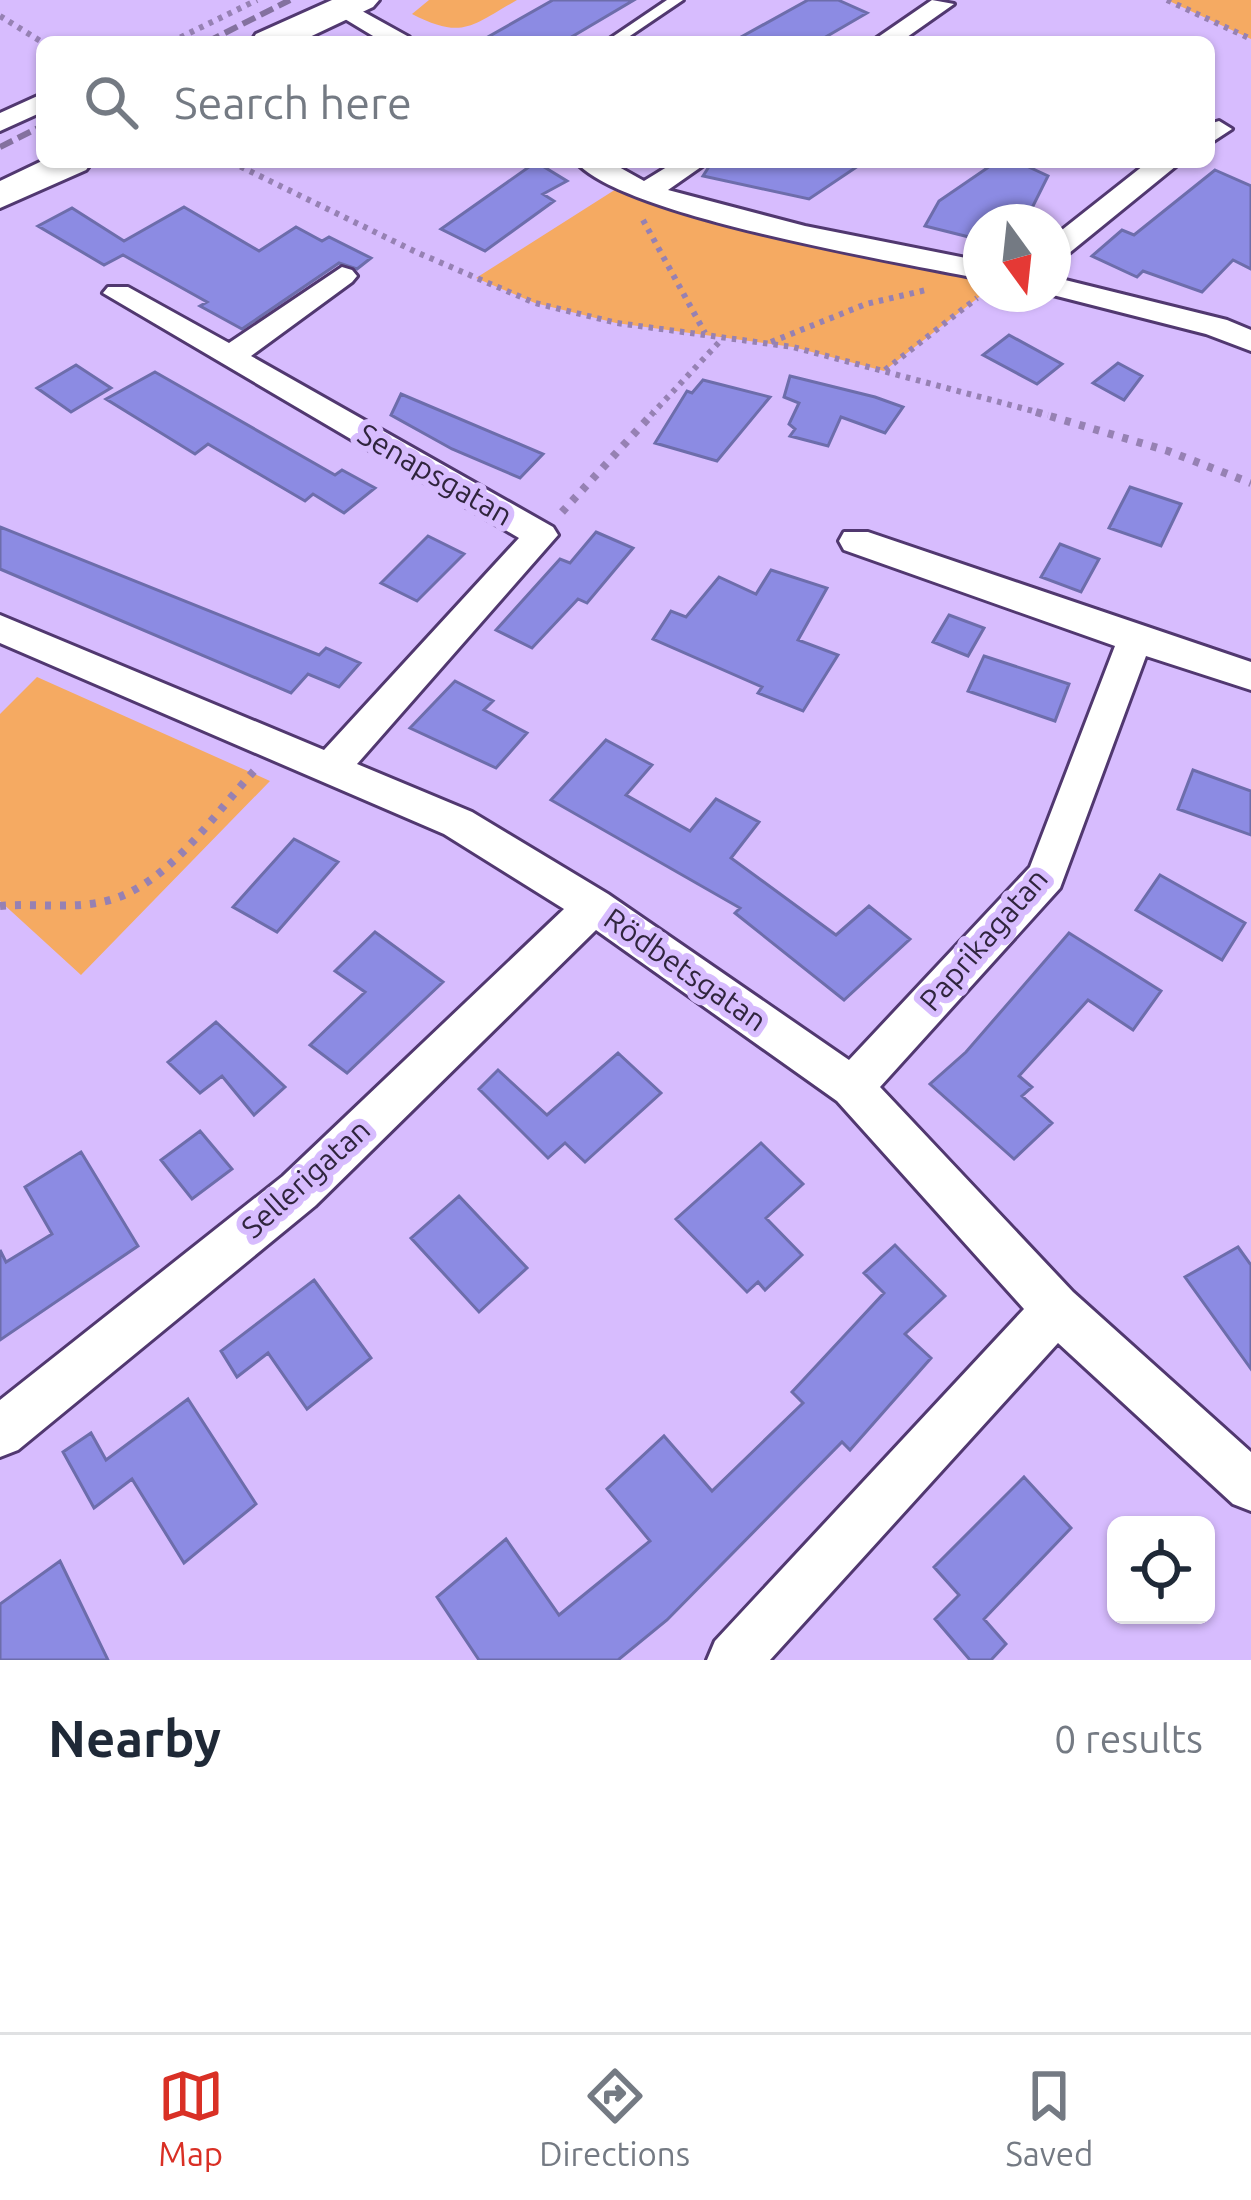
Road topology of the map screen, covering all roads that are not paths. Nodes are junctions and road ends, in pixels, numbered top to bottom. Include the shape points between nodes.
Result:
1 (676, 0) edge
2 (942, 4) dead end
3 (364, 7) edge
4 (284, 36) edge
5 (323, 36) edge
6 (394, 36) edge
7 (622, 36) edge
8 (892, 36) edge
9 (36, 105) edge
10 (0, 123) edge
11 (36, 165) edge
12 (58, 168) edge
13 (600, 168) edge
14 (680, 168) edge
15 (1157, 168) edge
16 (0, 186) edge
17 (635, 188) junction
18 (0, 196) edge
19 (1071, 237) edge
20 (963, 266) edge
21 (341, 276) dead end
22 (1071, 291) edge
23 (118, 293) dead end
24 (1251, 341) edge
25 (230, 357) junction
26 (856, 541) dead end
27 (0, 628) edge
28 (1135, 639) junction
29 (1251, 676) edge
30 (329, 770) junction
31 (594, 906) junction
32 (852, 1087) junction
33 (1056, 1309) junction
34 (0, 1432) edge
35 (1248, 1475) edge
36 (734, 1660) edge

1 - 7 lane
2 - 8 street
3 - 4 street
3 - 5 street
3 - 6 street
9 - 10 street
11 - 16 street
12 - 18 street
13 - 17 street
14 - 17 street
15 - 19 street
17 - 20 street
21 - 25 street
22 - 24 street
23 - 25 street, Senapsgatan
25 - 30 street, Senapsgatan via 541,536
26 - 28 street
27 - 30 street, Rödbetsgatan
28 - 29 street
28 - 32 street, Paprikagatan via 1046,876
30 - 31 street, Rödbetsgatan via 458,823
31 - 32 street, Rödbetsgatan
31 - 34 street, Sellerigatan via 299,1191
32 - 33 street, Rödbetsgatan
33 - 35 street, Rödbetsgatan
33 - 36 street

